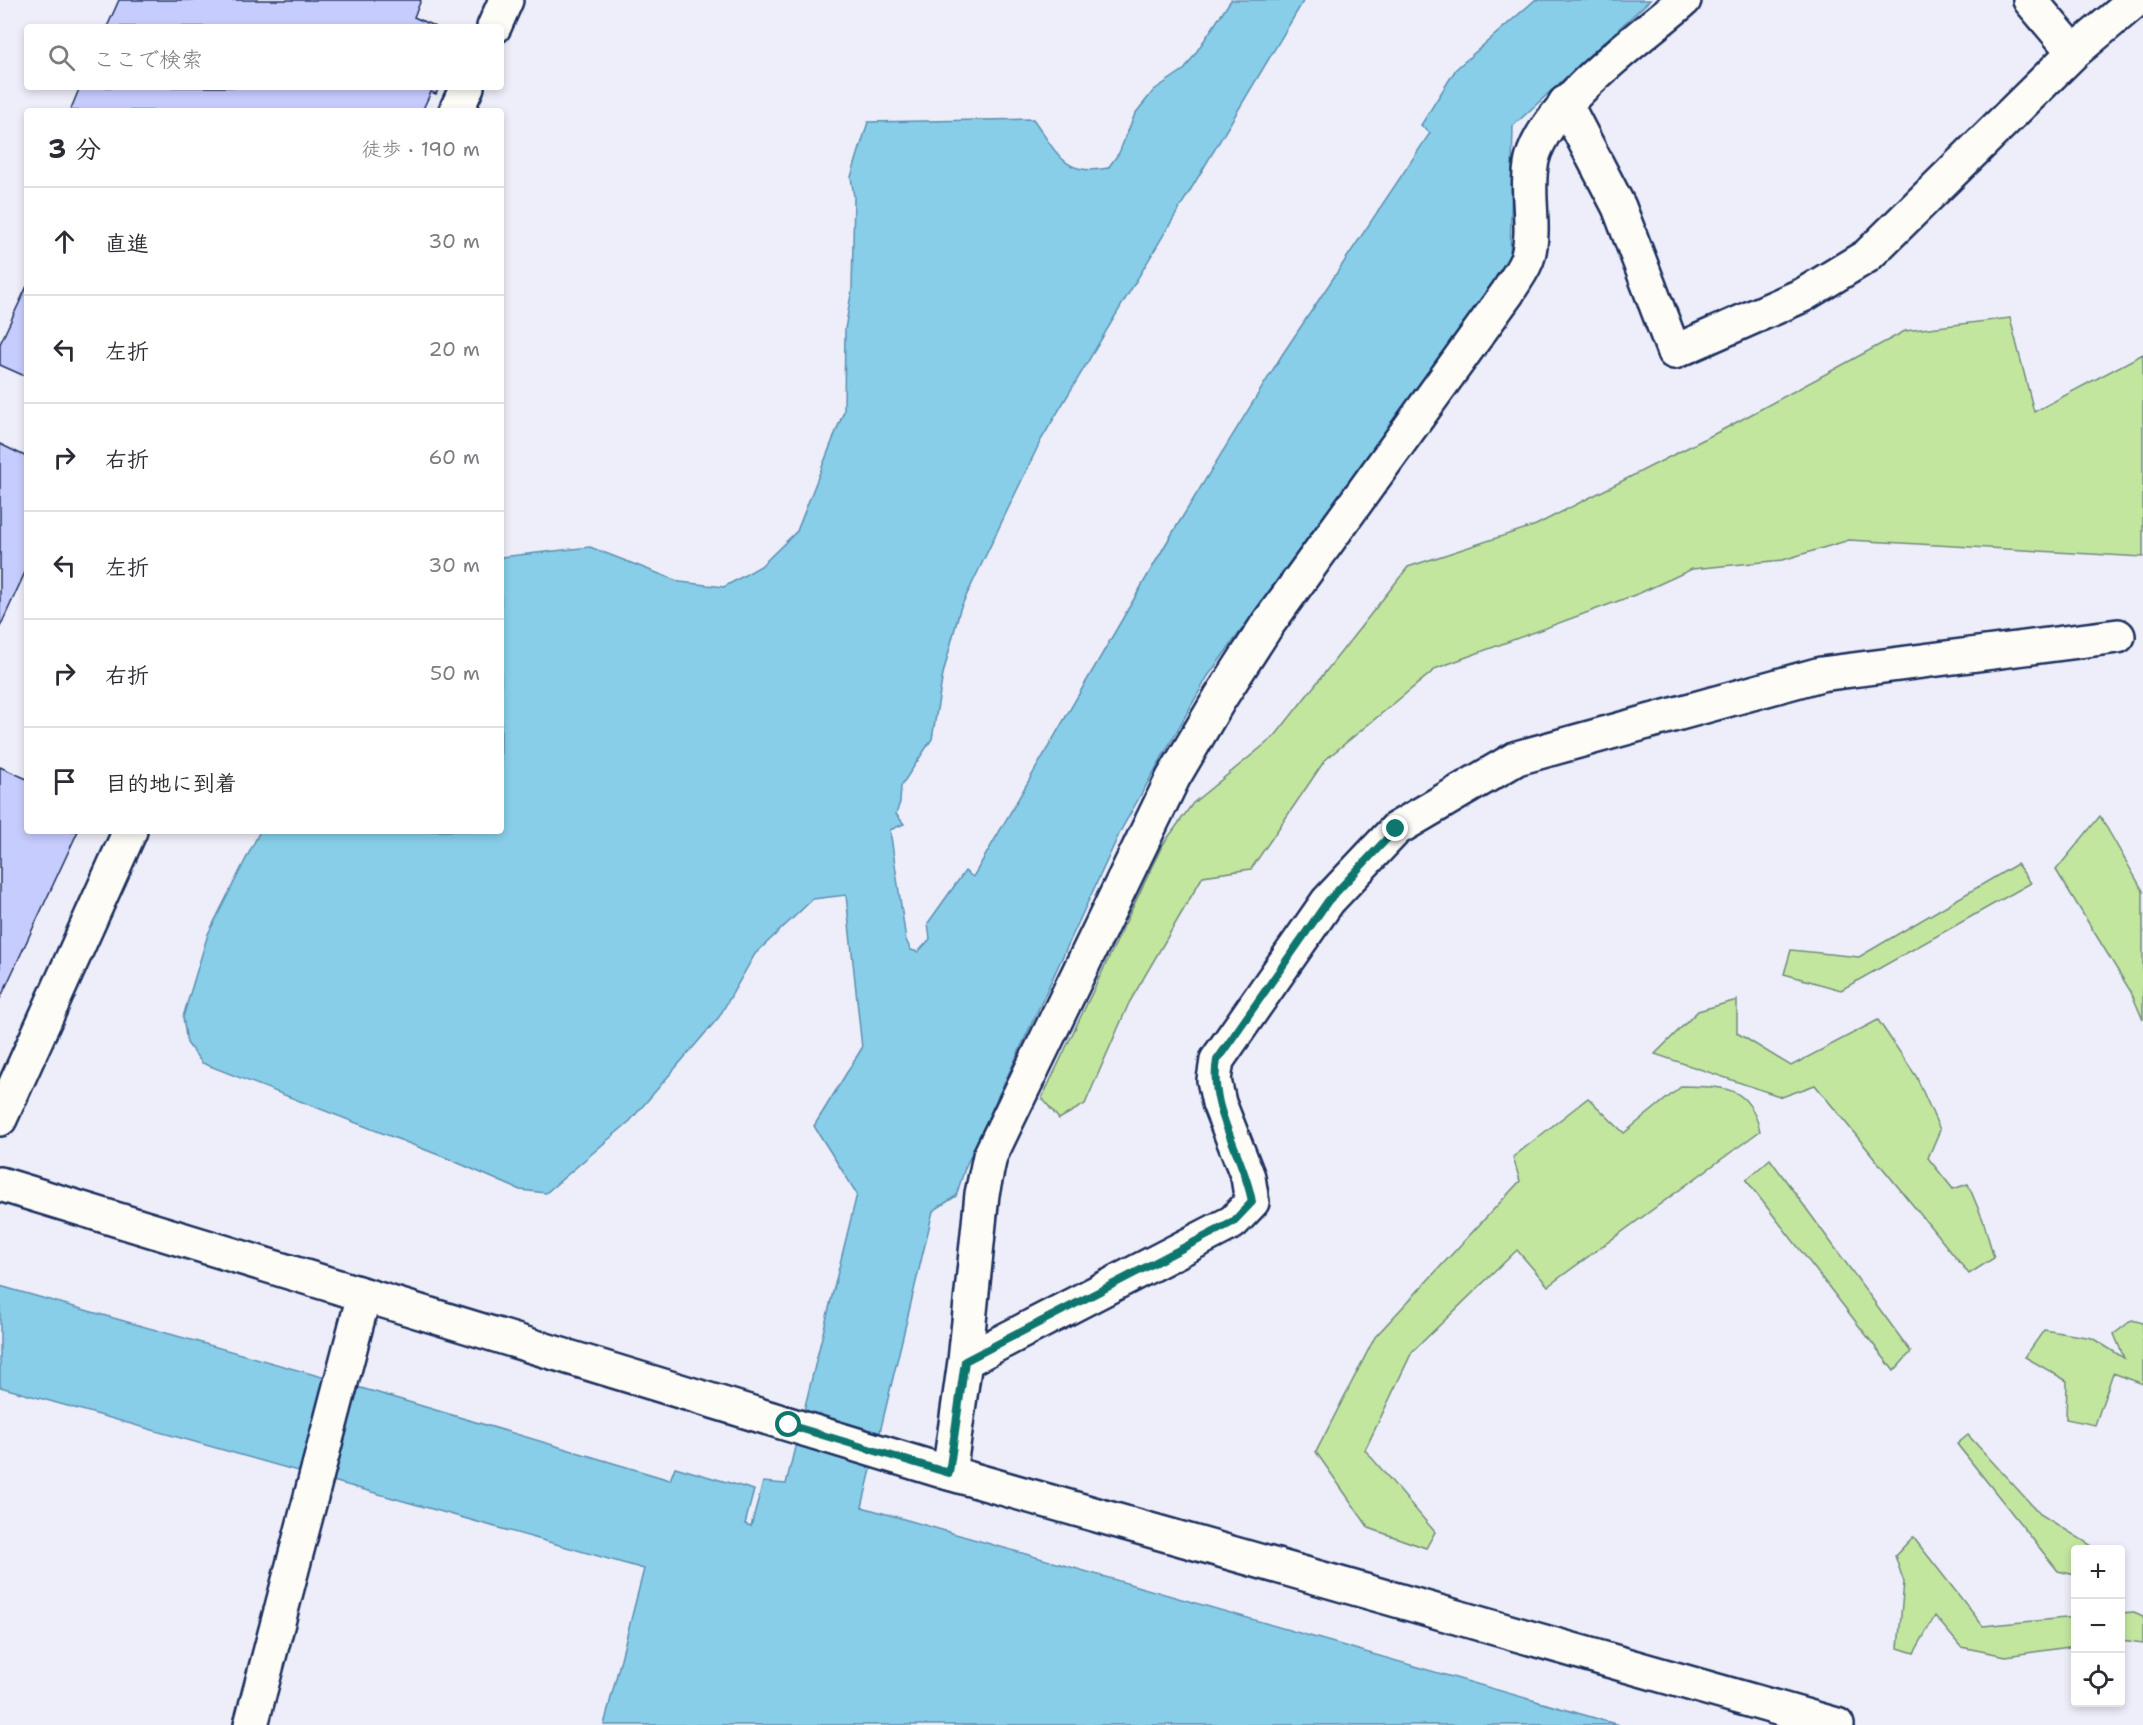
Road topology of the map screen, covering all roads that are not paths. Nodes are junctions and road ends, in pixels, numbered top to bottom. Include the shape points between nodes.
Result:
1 (506, 0) edge
2 (1684, 0) edge
3 (2030, 0) edge
4 (2136, 0) edge
5 (495, 24) edge
6 (2074, 52) junction
7 (466, 90) edge
8 (1565, 103) junction
9 (457, 108) edge
10 (2118, 636) dead end
11 (129, 834) edge
12 (0, 1119) edge
13 (0, 1184) edge
14 (364, 1296) junction
15 (965, 1361) junction
16 (949, 1473) junction
17 (251, 1725) edge
18 (1837, 1725) edge

1 - 5 street
2 - 8 street
3 - 6 street
4 - 6 street
6 - 8 street via 1867,256 1803,295 1674,352 1619,207
7 - 9 street
8 - 15 street via 1540,137 1532,162 1528,258 1508,292 1267,625 1220,698 1173,778 1000,1134 990,1156 982,1194
10 - 15 street via 1809,677 1517,758 1396,829 1328,901 1217,1060 1214,1080 1219,1103 1248,1177 1252,1202 1233,1222
11 - 12 street
13 - 14 street
14 - 16 street
14 - 17 street
15 - 16 street
16 - 18 street

